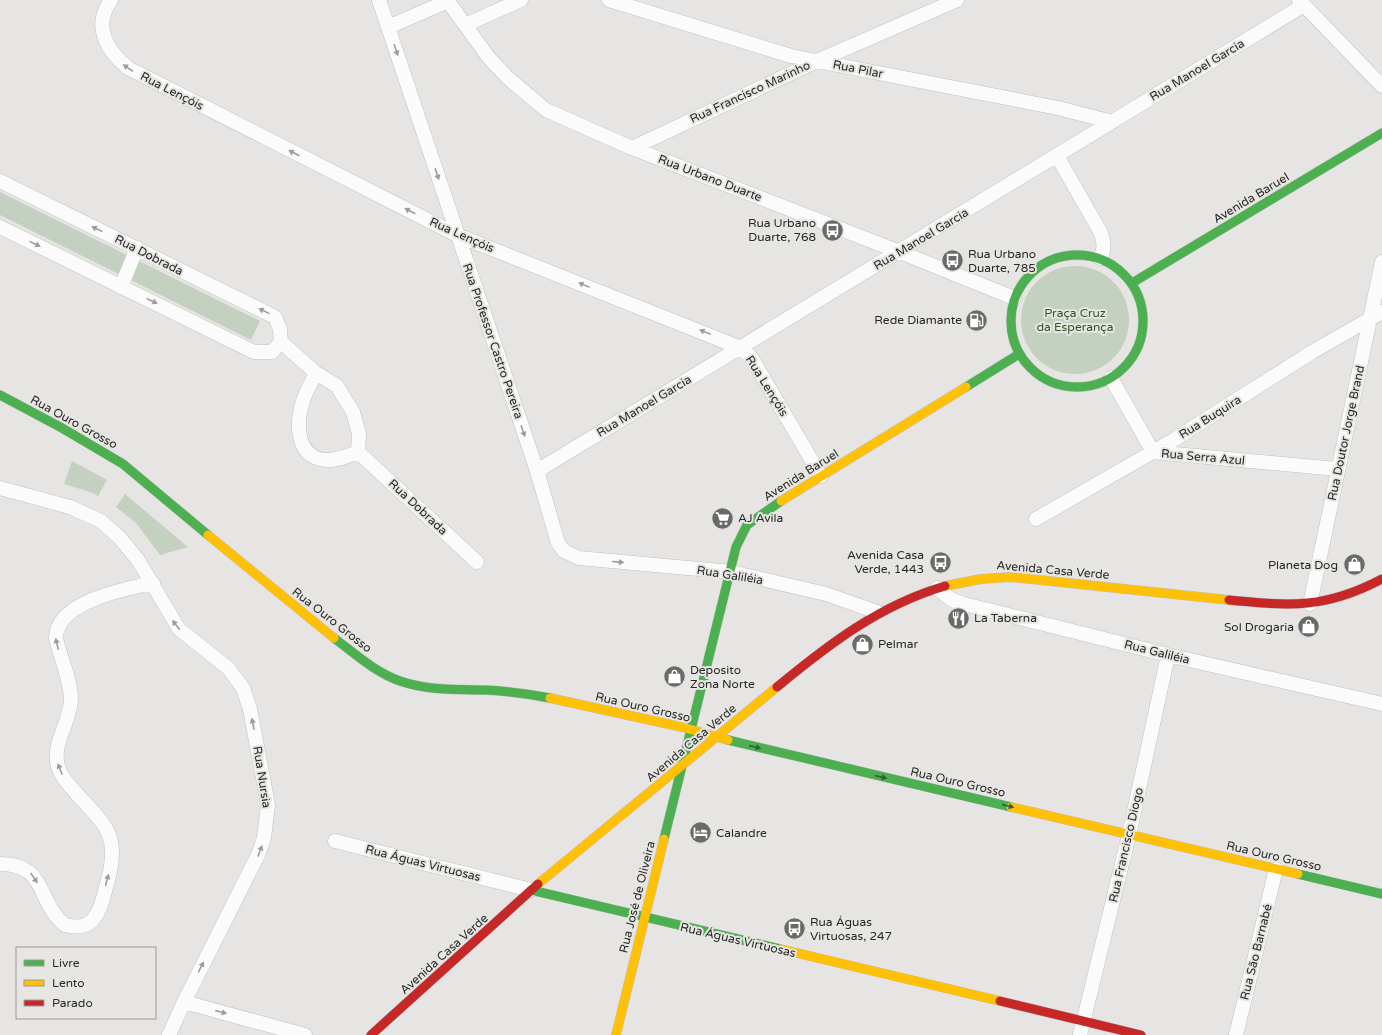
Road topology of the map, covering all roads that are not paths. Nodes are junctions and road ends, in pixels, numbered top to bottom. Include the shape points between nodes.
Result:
1 (110, 0) edge
2 (380, 0) edge
3 (521, 0) edge
4 (609, 0) edge
5 (957, 0) edge
6 (447, 1) edge
7 (1301, 3) edge
8 (464, 24) junction
9 (388, 27) junction
10 (817, 61) junction
11 (1382, 86) edge
12 (1112, 122) junction
13 (1382, 133) edge
14 (632, 148) junction
15 (1057, 156) junction
16 (0, 181) edge
17 (0, 226) edge
18 (457, 235) junction
19 (137, 248) junction
20 (900, 252) junction
21 (1100, 258) junction
22 (1382, 262) edge
23 (1132, 283) junction
24 (121, 287) junction
25 (1014, 298) junction
26 (1376, 316) edge
27 (281, 342) junction
28 (741, 348) junction
29 (1019, 354) junction
30 (316, 373) junction
31 (1111, 378) junction
32 (0, 396) edge
33 (358, 452) junction
34 (1153, 452) junction
35 (1337, 469) junction
36 (537, 472) junction
37 (821, 476) junction
38 (0, 488) edge
39 (1036, 519) dead end
40 (579, 558) joint
41 (477, 562) dead end
42 (731, 572) junction
43 (1382, 579) edge
44 (153, 583) junction
45 (937, 588) junction
46 (1310, 604) junction
47 (877, 612) junction
48 (1168, 655) junction
49 (1382, 704) edge
50 (692, 730) junction
51 (717, 737) junction
52 (684, 765) junction
53 (1129, 835) junction
54 (335, 841) dead end
55 (0, 864) edge
56 (1276, 869) junction
57 (531, 890) junction
58 (1382, 894) edge
59 (643, 918) junction
60 (184, 1002) junction
61 (1082, 1028) edge
62 (169, 1035) edge
63 (305, 1035) edge
64 (371, 1035) edge
65 (616, 1035) edge
66 (1141, 1035) edge
67 (1236, 1035) edge

18 -> 1 street, Rua Lençóis via 128,68 111,52 103,33 104,14
2 - 9 street, Rua Professor Castro Pereira
3 - 8 street
4 - 10 street, Rua Pilar via 791,56
5 - 10 street, Rua Francisco Marinho
6 - 8 street, Rua Urbano Duarte
6 - 9 street
7 - 11 street
7 - 12 street, Rua Manoel Garcia
8 - 14 street, Rua Urbano Duarte via 489,58 508,78 546,110
9 -> 18 street, Rua Professor Castro Pereira
10 - 12 street, Rua Pilar via 1058,108
10 - 14 street, Rua Francisco Marinho
12 - 15 street, Rua Manoel Garcia
13 - 23 street, Avenida Baruel
14 - 20 street, Rua Urbano Duarte
15 - 20 street, Rua Manoel Garcia
15 - 21 street via 1102,233 1104,244
19 -> 16 street, Rua Dobrada
17 -> 24 street
28 -> 18 street, Rua Lençóis
18 -> 36 street, Rua Professor Castro Pereira
19 - 24 street
27 -> 19 street, Rua Dobrada via 280,329 275,317
20 - 25 street, Rua Urbano Duarte
20 - 28 street, Rua Manoel Garcia
21 - 23 street via 1118,268
21 - 25 street via 1080,254 1046,262 1025,280
22 - 26 street, Rua Doutor Jorge Brand
23 - 31 street via 1143,311 1142,335 1136,352 1125,367
24 -> 27 street via 254,352 272,352
25 - 29 street via 1010,317 1012,336
26 - 34 street, Rua Buquira via 1312,352
26 - 35 street, Rua Doutor Jorge Brand
27 - 30 street
28 - 36 street, Rua Manoel Garcia
28 - 37 street, Rua Lençóis via 754,362
29 - 31 street via 1032,370 1057,384 1070,387 1091,386
29 - 37 street, Avenida Baruel
30 - 33 street via 337,386 347,400 359,434
30 - 33 street via 301,410 299,436 305,450 317,458 326,460
31 - 34 street, Rua Serra Azul
32 - 50 street, Rua Ouro Grosso via 59,425 123,464 321,629 372,666 399,681 439,689 535,695
33 - 41 street, Rua Dobrada
34 - 35 street, Rua Serra Azul
34 - 39 street, Rua Buquira
35 - 46 street, Rua Doutor Jorge Brand
36 - 40 street, Rua Professor Castro Pereira via 558,543 564,551
37 - 42 street, Avenida Baruel via 747,525 736,547
38 - 44 street, Rua Nursia via 70,506 101,521 120,538
40 -> 42 street, Rua Galiléia
42 - 47 street, Rua Galiléia via 826,594
42 - 50 street, Avenida Baruel
43 - 46 street, Avenida Casa Verde via 1358,593 1336,601
55 -> 44 street via 22,866 29,871 51,909 65,925 80,927 95,918 111,869 112,838 105,825 59,771 57,750 71,700 56,631 65,616 76,608 126,589
60 -> 44 street, Rua Nursia via 258,855 264,838 268,805 250,709 243,688 228,668 179,629
45 - 46 street, Avenida Casa Verde via 986,577 1011,577 1272,604
45 - 47 street, Avenida Casa Verde
45 - 48 street, Rua Galiléia via 952,600 964,604
47 - 51 street, Avenida Casa Verde via 827,646
48 - 49 street, Rua Galiléia
48 - 53 street, Rua Francisco Diogo
50 - 51 street, Rua Ouro Grosso
50 - 52 street, Avenida Baruel
51 - 52 street, Avenida Casa Verde
51 -> 53 street, Rua Ouro Grosso
52 - 57 street, Avenida Casa Verde
52 - 59 street, Rua José de Oliveira
53 - 56 street, Rua Ouro Grosso
53 - 61 street, Rua Francisco Diogo
54 - 57 street, Rua Águas Virtuosas
56 - 58 street, Rua Ouro Grosso
56 - 67 street, Rua São Barnabé
57 - 59 street, Rua Águas Virtuosas
57 - 64 street, Avenida Casa Verde
59 - 61 street, Rua Águas Virtuosas
59 - 65 street, Rua José de Oliveira
60 - 62 street, Rua Nursia
60 -> 63 street
61 - 66 street, Rua Águas Virtuosas

